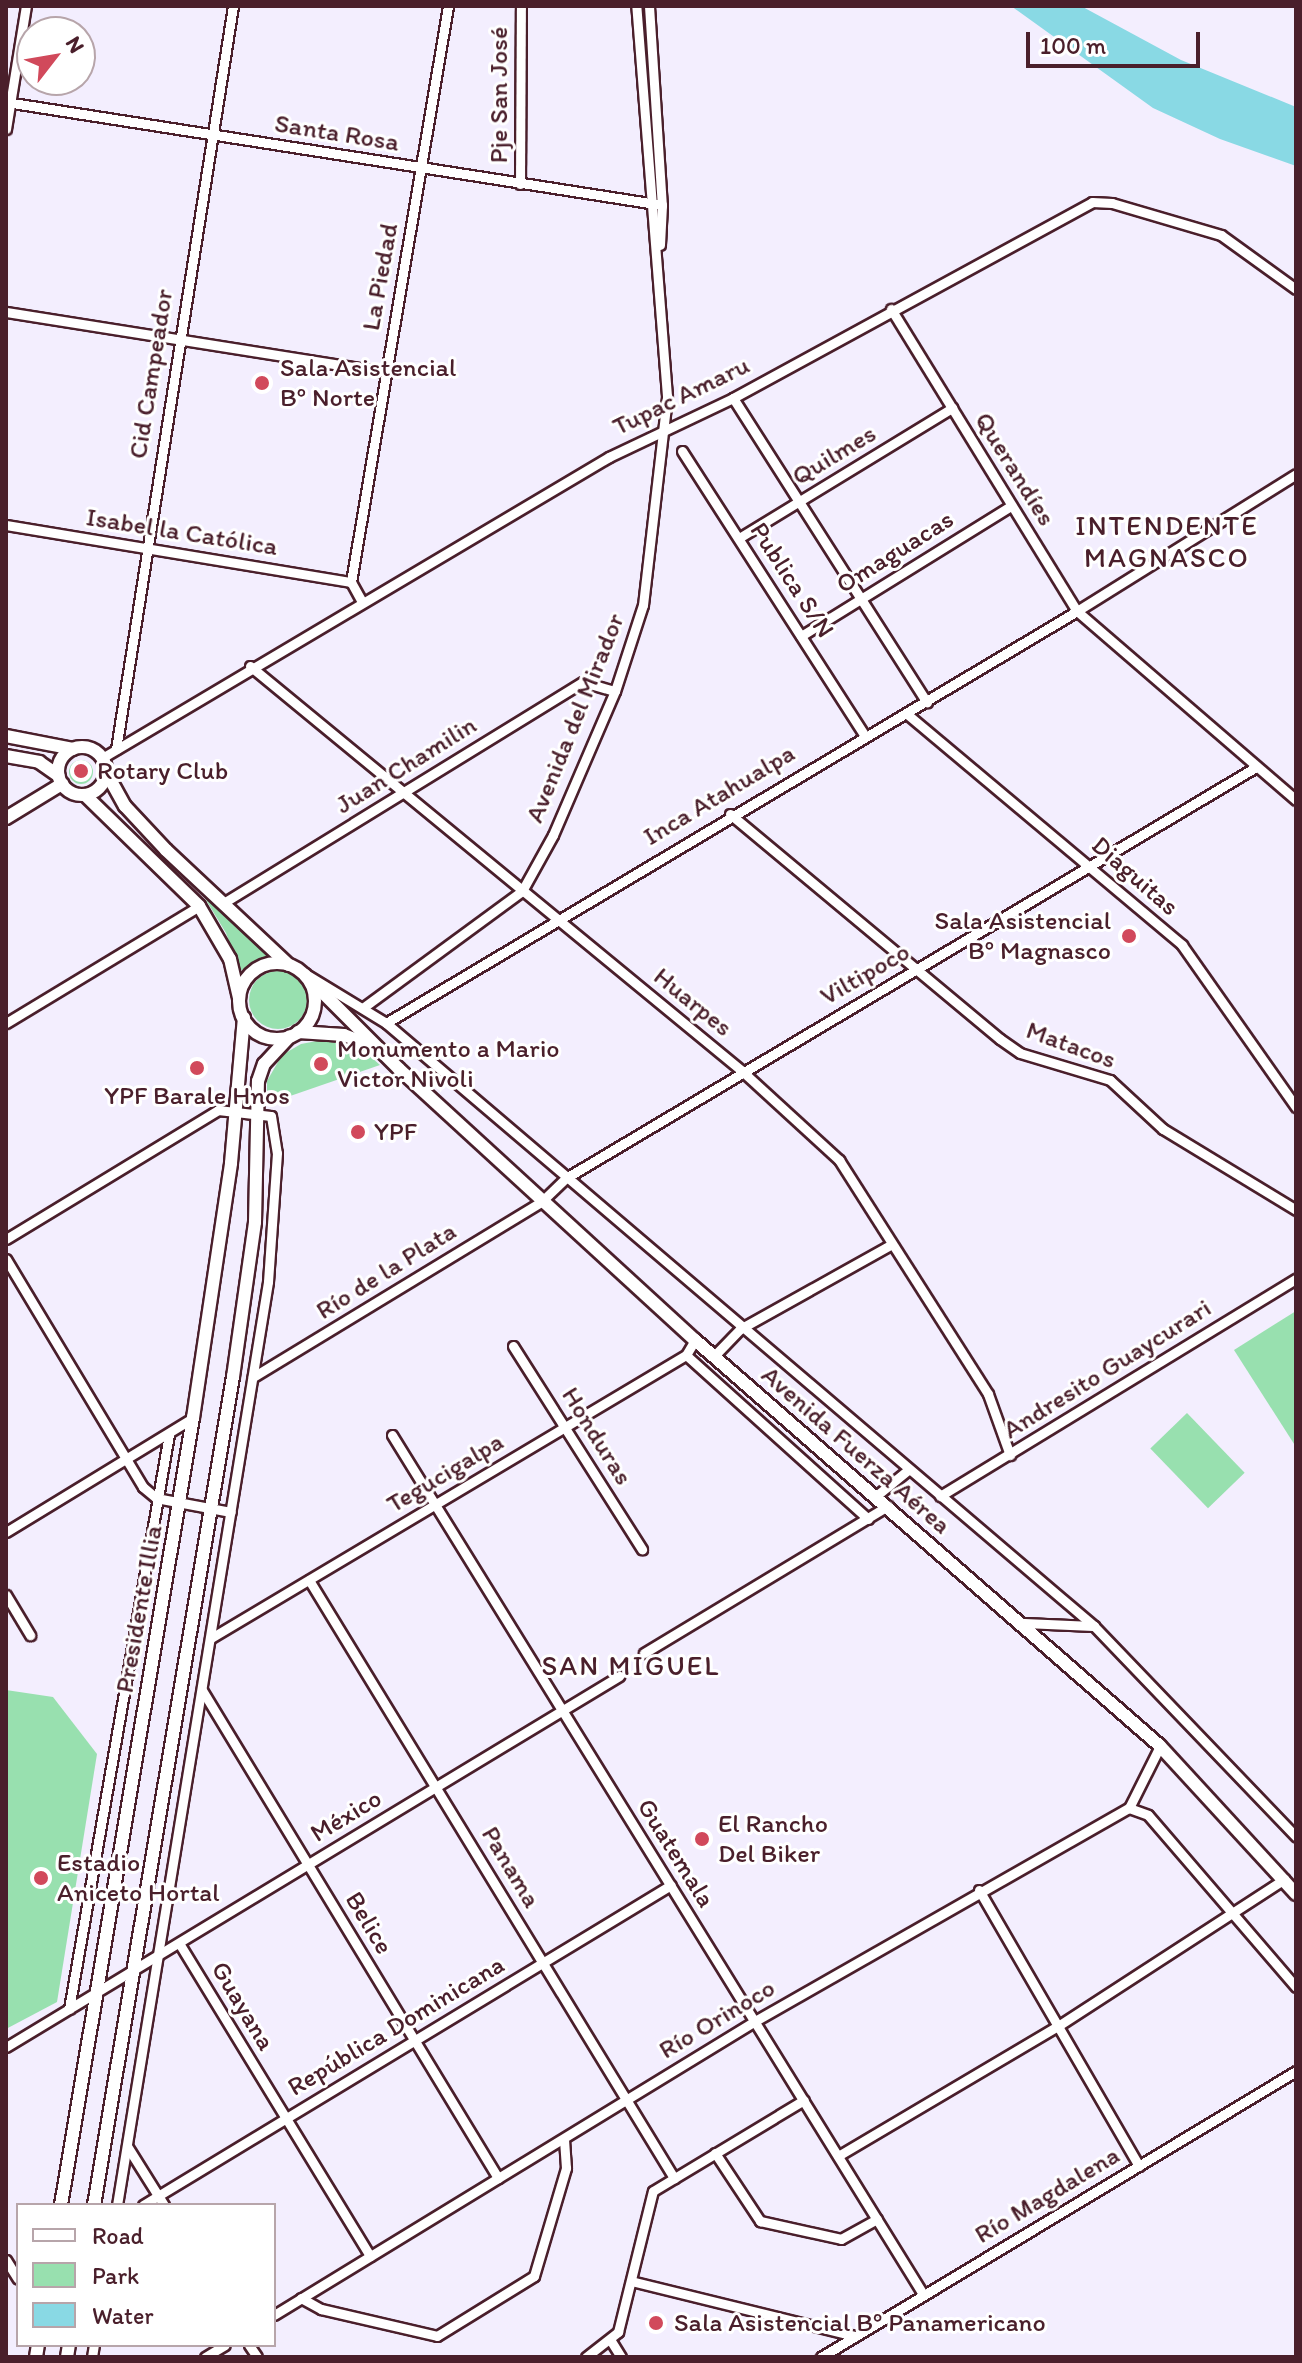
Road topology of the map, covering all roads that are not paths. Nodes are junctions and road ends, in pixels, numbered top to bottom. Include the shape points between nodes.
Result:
1 (26, 6) edge
2 (233, 6) edge
3 (448, 6) edge
4 (521, 6) edge
5 (636, 6) edge
6 (649, 6) edge
7 (8, 103) edge
8 (6, 129) edge
9 (212, 135) junction
10 (421, 168) junction
11 (520, 184) junction
12 (650, 203) junction
13 (662, 205) junction
14 (659, 264) junction
15 (1296, 289) edge
16 (891, 309) junction
17 (6, 312) edge
18 (179, 339) junction
19 (386, 372) junction
20 (733, 398) junction
21 (952, 408) junction
22 (665, 429) junction
23 (682, 451) dead end
24 (1296, 474) edge
25 (801, 501) junction
26 (1011, 506) junction
27 (6, 525) edge
28 (739, 538) junction
29 (145, 547) junction
30 (351, 582) junction
31 (861, 599) junction
32 (361, 600) junction
33 (1077, 611) junction
34 (801, 636) junction
35 (250, 666) junction
36 (615, 691) junction
37 (927, 702) junction
38 (907, 714) junction
39 (864, 734) junction
40 (6, 736) edge
41 (73, 749) junction
42 (116, 749) junction
43 (6, 756) edge
44 (102, 758) junction
45 (1256, 767) junction
46 (106, 772) junction
47 (60, 780) junction
48 (405, 791) junction
49 (85, 795) junction
50 (1296, 800) edge
51 (730, 814) junction
52 (6, 818) edge
53 (1090, 866) junction
54 (522, 891) junction
55 (225, 902) junction
56 (199, 906) junction
57 (556, 918) junction
58 (289, 965) junction
59 (918, 969) junction
60 (303, 974) junction
61 (239, 998) junction
62 (364, 1007) junction
63 (244, 1018) junction
64 (6, 1023) edge
65 (386, 1023) junction
66 (294, 1034) junction
67 (377, 1048) junction
68 (742, 1071) junction
69 (1296, 1107) edge
70 (237, 1108) junction
71 (253, 1112) junction
72 (566, 1178) junction
73 (542, 1201) junction
74 (1296, 1210) edge
75 (6, 1239) edge
76 (892, 1244) junction
77 (6, 1259) edge
78 (1296, 1279) edge
79 (740, 1329) junction
80 (695, 1340) junction
81 (513, 1346) dead end
82 (686, 1355) junction
83 (714, 1356) junction
84 (253, 1377) junction
85 (193, 1418) junction
86 (566, 1426) junction
87 (169, 1434) junction
88 (392, 1435) dead end
89 (1010, 1455) junction
90 (127, 1459) junction
91 (907, 1471) junction
92 (876, 1496) junction
93 (940, 1496) junction
94 (156, 1498) junction
95 (435, 1504) junction
96 (179, 1505) junction
97 (888, 1506) junction
98 (212, 1508) junction
99 (231, 1512) junction
100 (868, 1519) junction
101 (6, 1532) edge
102 (642, 1549) dead end
103 (309, 1580) junction
104 (6, 1595) edge
105 (1023, 1623) junction
106 (1094, 1626) junction
107 (30, 1635) dead end
108 (211, 1638) junction
109 (644, 1653) dead end
110 (619, 1676) dead end
111 (202, 1690) junction
112 (561, 1711) junction
113 (1160, 1746) junction
114 (115, 1761) junction
115 (135, 1765) junction
116 (436, 1787) junction
117 (1129, 1808) junction
118 (1296, 1837) edge
119 (308, 1865) junction
120 (1284, 1879) junction
121 (671, 1885) junction
122 (979, 1890) junction
123 (1296, 1894) edge
124 (1233, 1914) junction
125 (179, 1943) junction
126 (158, 1956) junction
127 (543, 1962) junction
128 (134, 1972) junction
129 (1296, 1987) edge
130 (96, 1994) junction
131 (69, 2009) junction
132 (755, 2021) junction
133 (1058, 2026) junction
134 (415, 2040) junction
135 (6, 2047) edge
136 (1296, 2071) edge
137 (627, 2099) junction
138 (804, 2100) junction
139 (286, 2118) junction
140 (564, 2139) junction
141 (127, 2146) junction
142 (715, 2153) junction
143 (838, 2156) junction
144 (1139, 2166) junction
145 (498, 2178) junction
146 (674, 2178) junction
147 (161, 2200) edge
148 (61, 2203) edge
149 (94, 2203) edge
150 (117, 2203) edge
151 (877, 2219) junction
152 (370, 2256) junction
153 (631, 2281) junction
154 (923, 2294) junction
155 (301, 2298) junction
156 (276, 2314) edge
157 (855, 2336) junction
158 (611, 2341) junction
159 (586, 2357) edge
160 (621, 2357) edge
161 (821, 2357) edge

1 - 7 street
2 - 9 street, Cid Campeador
3 - 10 street, La Piedad
4 - 11 street, Pje San José
5 - 12 street, Avenida del Mirador
6 - 13 street, Avenida del Mirador
7 - 8 street
7 - 9 street, Santa Rosa
9 - 10 street, Santa Rosa
9 - 18 street, Cid Campeador
10 - 11 street, Santa Rosa
10 - 19 street, La Piedad
11 - 12 street, Santa Rosa
12 - 13 street, Santa Rosa
12 - 14 street, Avenida del Mirador
13 - 14 street, Avenida del Mirador
14 - 22 street, Avenida del Mirador
15 - 16 street, Tupac Amaru via 1221,235 1092,202
16 - 20 street, Tupac Amaru
16 - 21 street, Querandíes
17 - 18 street
18 - 19 street
18 - 29 street, Cid Campeador
19 - 30 street, La Piedad
20 - 22 street, Tupac Amaru
20 - 25 street
21 - 25 street, Quilmes
21 - 26 street, Querandíes
22 - 32 street, Tupac Amaru
22 - 36 street, Avenida del Mirador via 650,577
23 - 28 street, Publica S/N
24 - 33 street, Inca Atahualpa
25 - 28 street, Quilmes
25 - 31 street
26 - 31 street, Omaguacas
26 - 33 street, Querandíes
27 - 29 street, Isabel la Católica
28 - 34 street, Publica S/N
29 - 30 street, Isabel la Católica
29 - 42 street, Cid Campeador
30 - 32 street
31 - 34 street, Omaguacas
31 - 37 street
32 - 35 street, Tupac Amaru
33 - 37 street, Inca Atahualpa
33 - 45 street, Querandíes
34 - 39 street, Publica S/N
35 - 42 street, Tupac Amaru
35 - 48 street, Huarpes
36 - 48 street, Juan Chamilin via 583,682
36 - 54 street, Avenida del Mirador via 553,835
37 - 38 street, Inca Atahualpa
38 - 39 street, Inca Atahualpa
38 - 53 street, Diaguitas
39 - 51 street, Inca Atahualpa
40 - 41 main road
41 - 44 main road via 89,748
41 - 47 main road via 63,757
42 - 44 street, Tupac Amaru
43 - 47 main road via 39,762
44 - 46 main road
45 - 50 street, Querandíes
45 - 53 street, Viltipoco
46 - 49 main road via 99,787
46 - 55 main road via 125,806
47 - 49 main road
47 - 52 main road
48 - 54 street, Huarpes
48 - 55 street, Juan Chamilin
49 - 56 main road
51 - 57 street, Inca Atahualpa
51 - 59 street, Matacos
53 - 59 street, Viltipoco
53 - 69 street, Diaguitas via 1182,945
54 - 57 street, Huarpes
54 - 62 street, Avenida del Mirador
55 - 58 main road
56 - 61 main road via 230,959
56 - 64 street
57 - 65 street, Inca Atahualpa
57 - 68 street, Huarpes
58 - 60 main road
58 - 61 main road via 256,969
59 - 68 street, Viltipoco
59 - 74 street, Matacos via 1020,1053 1110,1080 1163,1129
60 - 62 street
60 - 66 main road via 315,1005
60 - 67 main road, Avenida Fuerza Aérea
61 - 63 main road
62 - 65 street
63 - 66 main road via 269,1038
63 - 70 main road, Presidente Illia
65 - 72 street
66 - 67 main road via 344,1035
66 - 71 main road, Presidente Illia via 264,1064
67 - 73 main road, Avenida Fuerza Aérea
68 - 72 street, Viltipoco
68 - 76 street, Huarpes via 839,1160
70 - 71 street
70 - 75 street via 218,1110
70 - 85 main road, Presidente Illia
71 - 84 street via 271,1116 277,1153 268,1282
71 - 98 main road, Presidente Illia via 255,1222
72 - 73 street, Viltipoco
72 - 79 street
73 - 80 main road, Avenida Fuerza Aérea
73 - 84 street, Río de la Plata
76 - 79 street
76 - 89 street, Huarpes via 988,1394
77 - 90 street
78 - 89 street, Andresito Guaycurari
79 - 83 street
79 - 91 street
80 - 82 street, Tegucigalpa
80 - 83 main road, Avenida Fuerza Aérea
81 - 86 street, Honduras
82 - 86 street, Tegucigalpa
82 - 100 street
83 - 92 main road, Avenida Fuerza Aérea
84 - 99 street
85 - 87 street
85 - 96 main road, Presidente Illia
86 - 95 street, Tegucigalpa
86 - 102 street, Honduras
87 - 90 street
87 - 94 street
88 - 95 street, Guatemala
89 - 93 street, Andresito Guaycurari
90 - 94 street
90 - 101 street
91 - 92 street
91 - 93 street
92 - 97 main road, Avenida Fuerza Aérea
93 - 106 street
94 - 96 street
94 - 114 street
95 - 103 street, Tegucigalpa
95 - 112 street, Guatemala
96 - 98 street
96 - 115 main road, Presidente Illia
97 - 100 street
97 - 105 main road, Avenida Fuerza Aérea
98 - 99 street
98 - 128 main road, Presidente Illia
99 - 108 street
100 - 109 street
103 - 108 street, Tegucigalpa
103 - 116 street, Panama
104 - 107 street
105 - 106 street
105 - 113 main road, Avenida Fuerza Aérea
106 - 118 street
108 - 111 street
110 - 112 street, México
111 - 119 street, Belice
111 - 126 street
112 - 116 street, México
112 - 121 street, Guatemala
113 - 117 street
113 - 120 main road, Avenida Fuerza Aérea
114 - 115 street
114 - 131 street
115 - 130 main road, Presidente Illia
116 - 119 street, México
116 - 127 street, Panama
117 - 122 street, Río Orinoco
117 - 124 street via 1148,1815
119 - 125 street, México
119 - 134 street, Belice
120 - 123 main road, Avenida Fuerza Aérea
120 - 124 street
121 - 127 street, República Dominicana
121 - 132 street, Guatemala
122 - 132 street, Río Orinoco
122 - 133 street
124 - 129 street
124 - 133 street
125 - 126 street, México
125 - 139 street, Guayana
126 - 128 street, México
126 - 141 street
127 - 134 street, República Dominicana
127 - 137 street, Panama
128 - 130 street, México
128 - 149 main road, Presidente Illia
130 - 131 street, México
130 - 148 main road, Presidente Illia
131 - 135 street, México
132 - 137 street, Río Orinoco
132 - 138 street, Guatemala
133 - 143 street
133 - 144 street
134 - 139 street, República Dominicana
134 - 145 street, Belice
136 - 144 street, Río Magdalena
137 - 140 street, Río Orinoco
137 - 146 street, Panama
138 - 142 street
138 - 143 street, Guatemala
139 - 147 street, República Dominicana
139 - 152 street, Guayana
140 - 145 street, Río Orinoco
140 - 155 street via 566,2168 534,2276 437,2336 321,2309
141 - 147 street
141 - 150 street
142 - 146 street
142 - 151 street via 760,2221 841,2239
143 - 151 street, Guatemala
144 - 154 street, Río Magdalena
145 - 152 street, Río Orinoco
146 - 153 street via 653,2191
151 - 154 street, Guatemala
152 - 155 street, Río Orinoco
153 - 157 street
153 - 158 street
154 - 157 street, Río Magdalena
155 - 156 street, Río Orinoco
157 - 161 street, Río Magdalena
158 - 159 street
158 - 160 street

